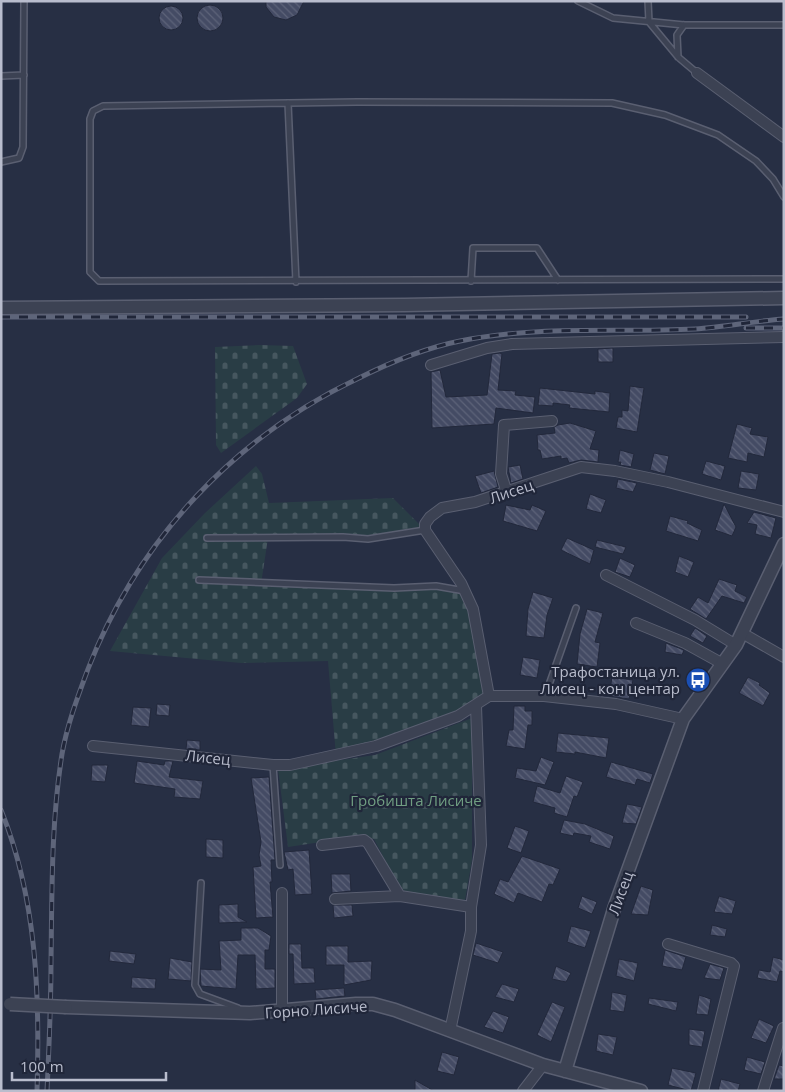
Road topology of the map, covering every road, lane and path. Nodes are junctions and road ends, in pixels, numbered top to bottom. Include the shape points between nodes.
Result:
1 (24, 1) edge
2 (578, 1) edge
3 (648, 1) edge
4 (649, 22) junction
5 (684, 25) junction
6 (784, 25) edge
7 (678, 57) junction
8 (697, 73) joint
9 (1, 76) edge
10 (24, 76) junction
11 (288, 103) junction
12 (784, 137) edge
13 (1, 162) edge
14 (784, 197) edge
15 (784, 279) edge
16 (558, 280) junction
17 (471, 281) junction
18 (296, 282) junction
19 (784, 298) edge
20 (1, 308) edge
21 (784, 337) edge
22 (430, 365) dead end
23 (552, 421) dead end
24 (507, 493) junction
25 (784, 512) edge
26 (425, 530) junction
27 (207, 538) dead end
28 (784, 544) edge
29 (606, 575) dead end
30 (200, 580) dead end
31 (465, 591) junction
32 (576, 608) dead end
33 (636, 624) dead end
34 (742, 633) junction
35 (736, 644) junction
36 (784, 658) edge
37 (723, 664) junction
38 (490, 696) junction
39 (544, 696) junction
40 (476, 706) junction
41 (683, 718) junction
42 (93, 746) dead end
43 (273, 765) junction
44 (322, 845) dead end
45 (280, 865) dead end
46 (201, 883) dead end
47 (282, 893) dead end
48 (400, 896) junction
49 (335, 899) dead end
50 (471, 908) junction
51 (668, 944) dead end
52 (6, 1004) edge
53 (282, 1011) junction
54 (250, 1013) junction
55 (783, 1028) edge
56 (450, 1031) junction
57 (542, 1065) junction
58 (565, 1071) junction
59 (522, 1091) edge
60 (641, 1091) edge
61 (703, 1091) edge
62 (763, 1091) edge

1 - 10 lane
2 - 4 lane via 613,18
3 - 4 lane
4 - 5 lane
4 - 7 lane
5 - 6 lane
5 - 7 lane via 677,35
7 - 8 lane
8 - 12 street
9 - 10 lane
10 - 13 lane via 23,148 19,158
11 - 14 lane via 612,103 665,115 718,135 756,161 774,179
11 - 18 lane
11 - 18 lane via 103,106 93,111 90,119 90,272 99,281 112,283
15 - 16 lane
16 - 17 lane
16 - 17 lane via 537,248 473,248
17 - 18 lane
19 - 20 street
21 - 22 street via 512,344
23 - 24 street via 504,424 501,474
24 - 25 street, Лисец via 581,467 659,480
24 - 26 street, Лисец via 442,508 430,517
26 - 27 lane via 368,539
26 - 31 street
28 - 34 street, Лисец
29 - 35 street
30 - 31 lane via 394,588 436,586
31 - 38 street via 479,630
32 - 39 lane
33 - 37 street via 685,643
34 - 35 street, Лисец
34 - 36 street
35 - 37 street, Лисец
37 - 41 street, Лисец
38 - 39 street
38 - 40 street, Лисец
39 - 41 street via 616,704
40 - 43 street, Лисец via 420,732 376,746 290,765
40 - 50 street via 481,845
41 - 58 street, Лисец via 615,906
42 - 43 street, Лисец
43 - 45 lane
44 - 48 street via 364,840
46 - 54 lane via 197,991
47 - 53 street
48 - 49 street
48 - 50 street
50 - 56 street via 471,931
51 - 61 street via 734,966
52 - 54 street, Горно Лисиче, bridge
53 - 54 street, Горно Лисиче
53 - 56 street, Горно Лисиче via 374,1004
55 - 62 street
56 - 57 street, Горно Лисиче
57 - 58 street, Горно Лисиче
57 - 59 street
58 - 60 street, Горно Лисиче

